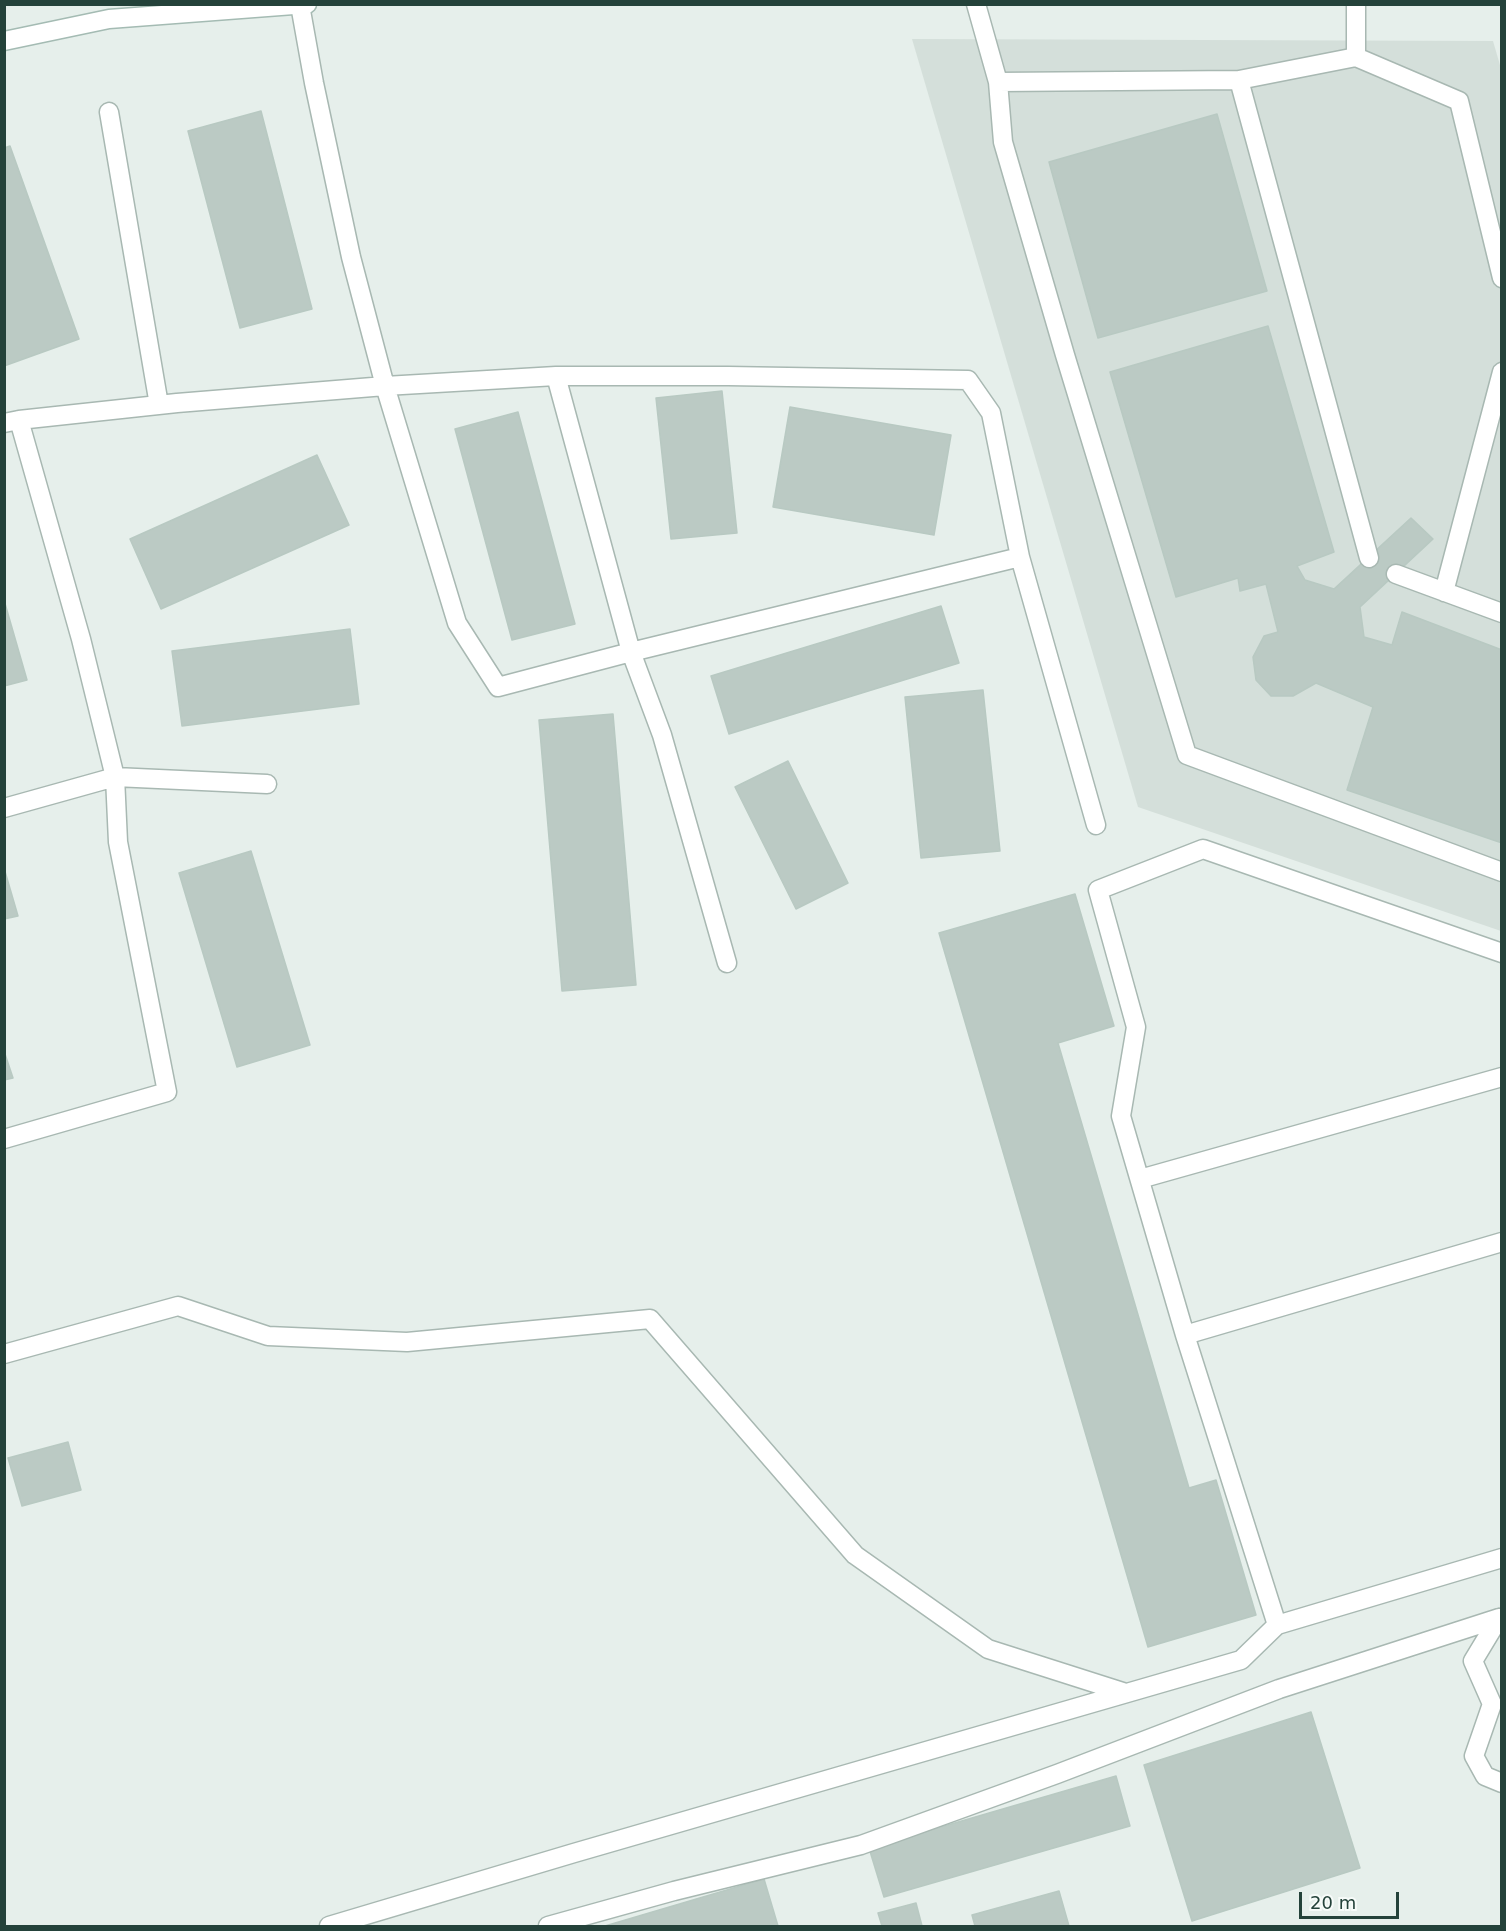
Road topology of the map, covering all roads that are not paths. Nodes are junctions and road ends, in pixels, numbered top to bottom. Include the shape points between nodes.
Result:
1 (307, 4) edge
2 (976, 4) edge
3 (1356, 4) edge
4 (300, 5) edge
5 (4, 41) edge
6 (1356, 57) junction
7 (1239, 80) junction
8 (998, 82) junction
9 (109, 112) dead end
10 (1502, 278) edge
11 (1502, 372) edge
12 (556, 376) junction
13 (385, 386) junction
14 (159, 405) junction
15 (12, 422) edge
16 (1020, 557) junction
17 (1369, 558) dead end
18 (1396, 574) dead end
19 (1444, 592) junction
20 (1502, 613) edge
21 (632, 652) junction
22 (115, 777) junction
23 (267, 784) dead end
24 (4, 808) edge
25 (1096, 825) dead end
26 (1502, 872) edge
27 (1502, 953) edge
28 (727, 963) dead end
29 (1502, 1077) edge
30 (4, 1139) edge
31 (1140, 1179) junction
32 (1502, 1242) edge
33 (1185, 1335) junction
34 (4, 1354) edge
35 (1502, 1558) edge
36 (1500, 1619) edge
37 (1276, 1625) junction
38 (1126, 1693) junction
39 (1502, 1783) edge
40 (329, 1926) edge
41 (548, 1926) edge

1 - 4 main road
2 - 8 main road
3 - 6 main road
4 - 5 main road via 109,19
4 - 13 main road via 351,257
6 - 7 main road
6 - 10 main road via 1459,101
7 - 8 main road
7 - 17 main road
8 - 26 main road via 1003,142 1187,755
9 - 14 main road
11 - 19 main road
12 - 13 main road
12 - 16 main road via 968,380 991,413
12 - 21 main road
13 - 14 main road
13 - 21 main road via 457,623 498,687
14 - 15 main road
15 - 22 main road via 81,639
16 - 21 main road
16 - 25 main road
18 - 19 main road
19 - 20 main road
21 - 28 main road via 662,735
22 - 23 main road
22 - 24 main road
22 - 30 main road via 118,842 167,1092
27 - 31 main road via 1203,849 1098,890 1136,1028 1121,1116
29 - 31 main road
31 - 33 main road
32 - 33 main road
33 - 37 main road
34 - 38 main road via 178,1306 268,1336 407,1342 650,1319 855,1556 988,1649
35 - 37 main road
36 - 39 main road via 1473,1661 1492,1704 1474,1756 1485,1776
36 - 41 main road via 1279,1689 861,1845
37 - 38 main road via 1240,1660
38 - 40 main road

